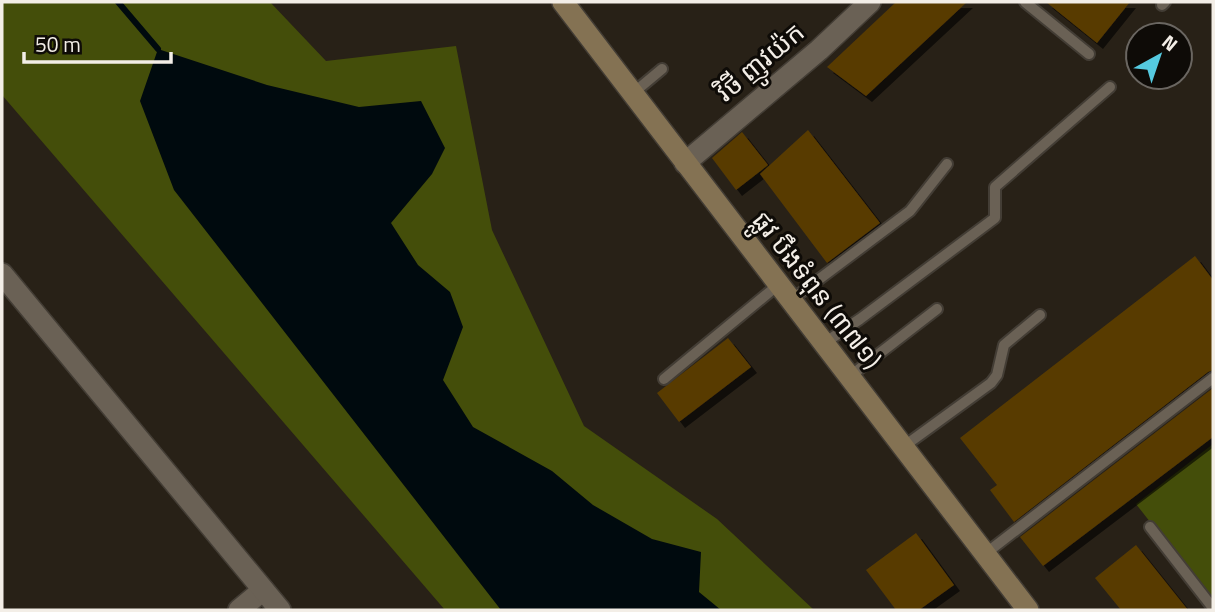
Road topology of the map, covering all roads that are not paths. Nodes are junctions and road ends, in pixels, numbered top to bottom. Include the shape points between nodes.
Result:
1 (563, 2) edge
2 (870, 2) edge
3 (1025, 2) edge
4 (1089, 54) dead end
5 (662, 69) dead end
6 (1110, 87) dead end
7 (632, 94) junction
8 (685, 163) junction
9 (947, 164) dead end
10 (2, 274) edge
11 (784, 293) junction
12 (937, 309) dead end
13 (1040, 315) dead end
14 (823, 344) junction
15 (849, 377) junction
16 (1213, 378) edge
17 (664, 379) dead end
18 (903, 447) junction
19 (1150, 527) dead end
20 (985, 554) junction
21 (263, 590) junction
22 (1213, 608) edge
23 (239, 610) edge
24 (280, 610) edge
25 (1028, 610) edge

1 - 7 main road, ផ្លូវ បឹងទំពុន (៣៧១)
2 - 8 street, វិថី ញូវយ៉ក
3 - 4 lane
5 - 7 lane
6 - 14 lane via 995,187 995,218
7 - 8 main road, ផ្លូវ បឹងទំពុន (៣៧១)
8 - 11 main road, ផ្លូវ បឹងទំពុន (៣៧១)
9 - 11 lane via 910,211
10 - 21 street
11 - 14 main road, ផ្លូវ បឹងទំពុន (៣៧១)
11 - 17 lane
12 - 15 lane
13 - 18 lane via 1004,345 991,383
14 - 15 main road, ផ្លូវ បឹងទំពុន (៣៧១)
15 - 18 main road, ផ្លូវ បឹងទំពុន (៣៧១)
16 - 20 lane
18 - 20 main road, ផ្លូវ បឹងទំពុន (៣៧១)
19 - 22 lane
20 - 25 main road, ផ្លូវ បឹងទំពុន (៣៧១)
21 - 23 street
21 - 24 street

